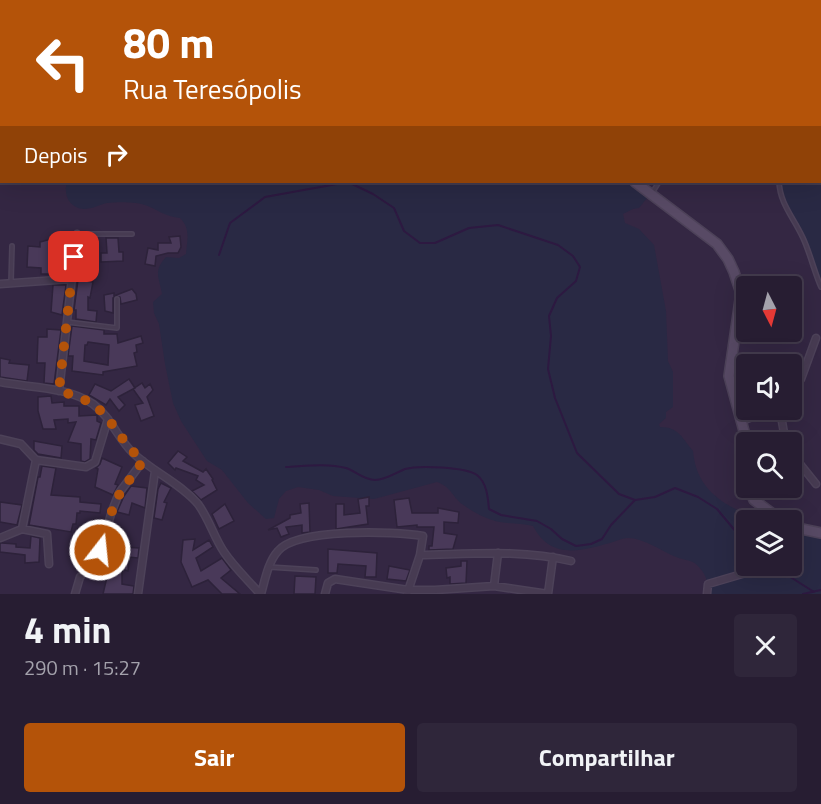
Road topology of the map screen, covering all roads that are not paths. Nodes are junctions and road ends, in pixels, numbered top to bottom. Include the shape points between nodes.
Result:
1 (636, 183) edge
2 (658, 183) edge
3 (779, 183) edge
4 (651, 193) junction
5 (77, 234) joint
6 (132, 234) dead end
7 (12, 246) dead end
8 (71, 279) junction
9 (0, 284) edge
10 (11, 284) junction
11 (821, 287) edge
12 (117, 298) dead end
13 (67, 322) junction
14 (816, 338) dead end
15 (802, 377) edge
16 (0, 382) edge
17 (59, 390) junction
18 (108, 419) junction
19 (746, 420) edge
20 (742, 422) junction
21 (744, 432) edge
22 (0, 439) edge
23 (36, 460) junction
24 (143, 461) junction
25 (802, 466) edge
26 (155, 471) junction
27 (816, 484) dead end
28 (753, 498) edge
29 (768, 510) edge
30 (22, 529) junction
31 (802, 529) edge
32 (821, 533) edge
33 (0, 538) edge
34 (498, 553) junction
35 (420, 555) junction
36 (553, 557) junction
37 (571, 561) dead end
38 (49, 564) dead end
39 (269, 567) junction
40 (316, 570) dead end
41 (736, 575) edge
42 (494, 586) junction
43 (485, 590) edge
44 (407, 592) edge
45 (75, 594) edge
46 (138, 594) edge
47 (260, 594) edge
48 (325, 594) edge
49 (548, 594) edge
50 (706, 594) edge

1 - 4 main road
2 - 4 lane
3 - 11 lane via 779,194 804,240
4 - 20 main road via 717,244 734,272 741,293 729,376
5 - 6 lane
5 - 8 street
7 - 10 lane
8 - 10 street
8 - 13 street
9 - 10 street
12 - 13 lane via 117,328
13 - 17 street
14 - 15 street
16 - 17 street
17 - 18 street via 92,404
18 - 23 street via 94,462 86,466
18 - 24 street
19 - 20 street
20 - 21 main road
22 - 23 street via 21,444
23 - 30 street
24 - 26 street
24 - 45 street via 120,493 100,550 80,577
25 - 27 street
26 - 46 street
26 - 47 street via 197,504 224,552
28 - 29 main road
30 - 33 street
30 - 38 street via 47,534
31 - 32 main road
34 - 35 street
34 - 36 street
34 - 42 street
35 - 39 street via 423,536 353,532 286,542
35 - 44 street
36 - 37 street
36 - 49 street
39 - 40 lane
39 - 47 street
41 - 50 street via 708,584
42 - 43 street
42 - 49 street
43 - 44 street
44 - 48 street via 335,579 328,583

